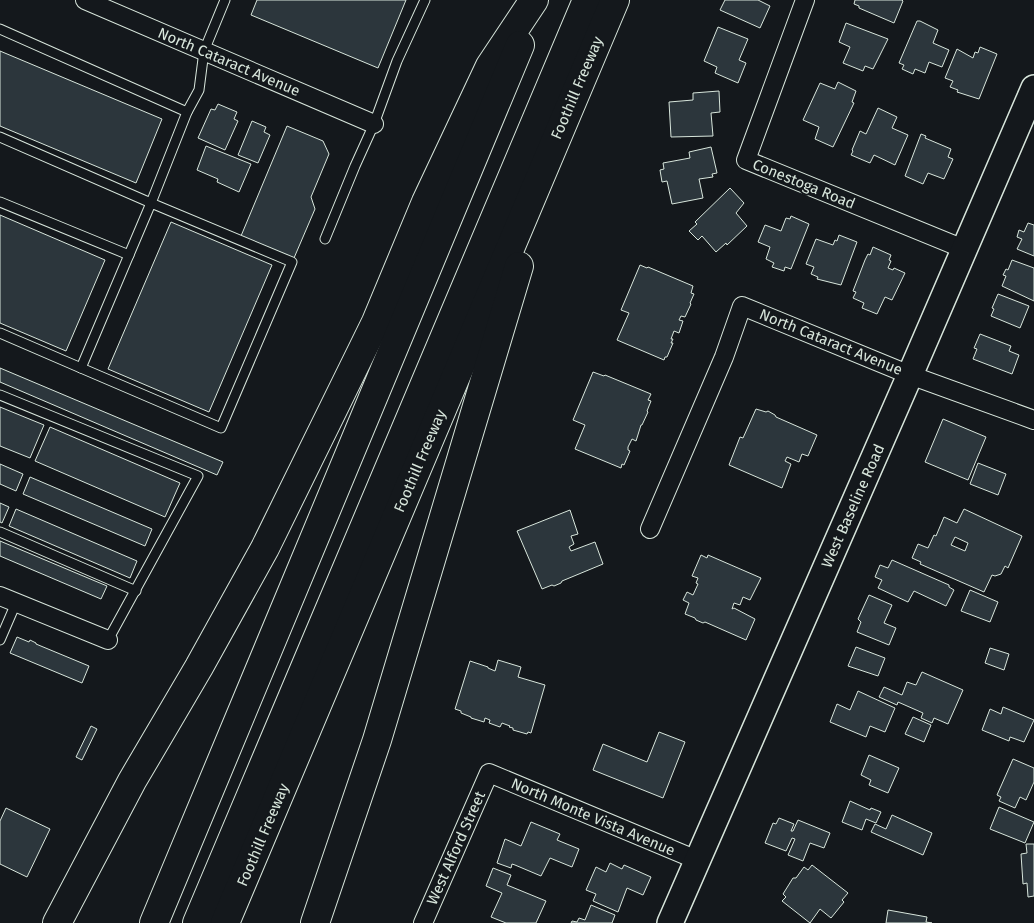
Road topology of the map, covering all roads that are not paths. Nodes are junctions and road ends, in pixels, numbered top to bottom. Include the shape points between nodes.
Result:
1 (85, 0) edge
2 (225, 0) edge
3 (425, 0) edge
4 (534, 0) edge
5 (538, 0) edge
6 (569, 0) edge
7 (587, 0) edge
8 (615, 0) edge
9 (806, 0) edge
10 (0, 29) edge
11 (204, 51) junction
12 (1031, 102) edge
13 (187, 112) junction
14 (374, 124) junction
15 (560, 129) junction
16 (0, 137) edge
17 (0, 202) edge
18 (151, 203) junction
19 (325, 239) dead end
20 (964, 249) junction
21 (128, 255) junction
22 (0, 334) edge
23 (81, 368) junction
24 (910, 375) junction
25 (0, 395) edge
26 (1034, 420) edge
27 (650, 530) dead end
28 (0, 532) edge
29 (136, 591) junction
30 (0, 596) edge
31 (16, 603) junction
32 (0, 640) edge
33 (108, 640) joint
34 (489, 773) joint
35 (697, 860) junction
36 (57, 923) edge
37 (154, 923) edge
38 (179, 923) edge
39 (197, 923) edge
40 (226, 923) edge
41 (315, 923) edge
42 (424, 923) edge
43 (670, 923) edge

1 - 11 street, North Cataract Avenue
2 - 11 lane
3 - 14 lane via 397,61
4 - 36 highway via 490,66 426,202 376,322 265,548 132,781
5 - 37 highway
6 - 38 highway
7 - 39 highway
8 - 15 highway, Foothill Freeway
9 - 20 street, Conestoga Road via 746,160
10 - 13 lane
11 - 13 lane via 199,90
11 - 14 street, North Cataract Avenue
12 - 20 main road, West Baseline Road
13 - 18 lane
14 - 19 lane
15 - 40 highway, Foothill Freeway
15 - 41 highway via 377,740
16 - 18 lane
17 - 21 lane
18 - 21 lane
18 - 23 lane via 292,262 221,428
20 - 24 main road, West Baseline Road
21 - 23 lane
22 - 23 lane
24 - 26 street, North Cataract Avenue
24 - 27 street, North Cataract Avenue via 742,306 724,357
24 - 35 main road, West Baseline Road
25 - 29 lane via 198,476
28 - 29 lane
29 - 33 lane
30 - 31 street
31 - 32 lane
31 - 33 street
34 - 35 street, North Monte Vista Avenue
34 - 42 street, West Alford Street
35 - 43 main road, West Baseline Road

